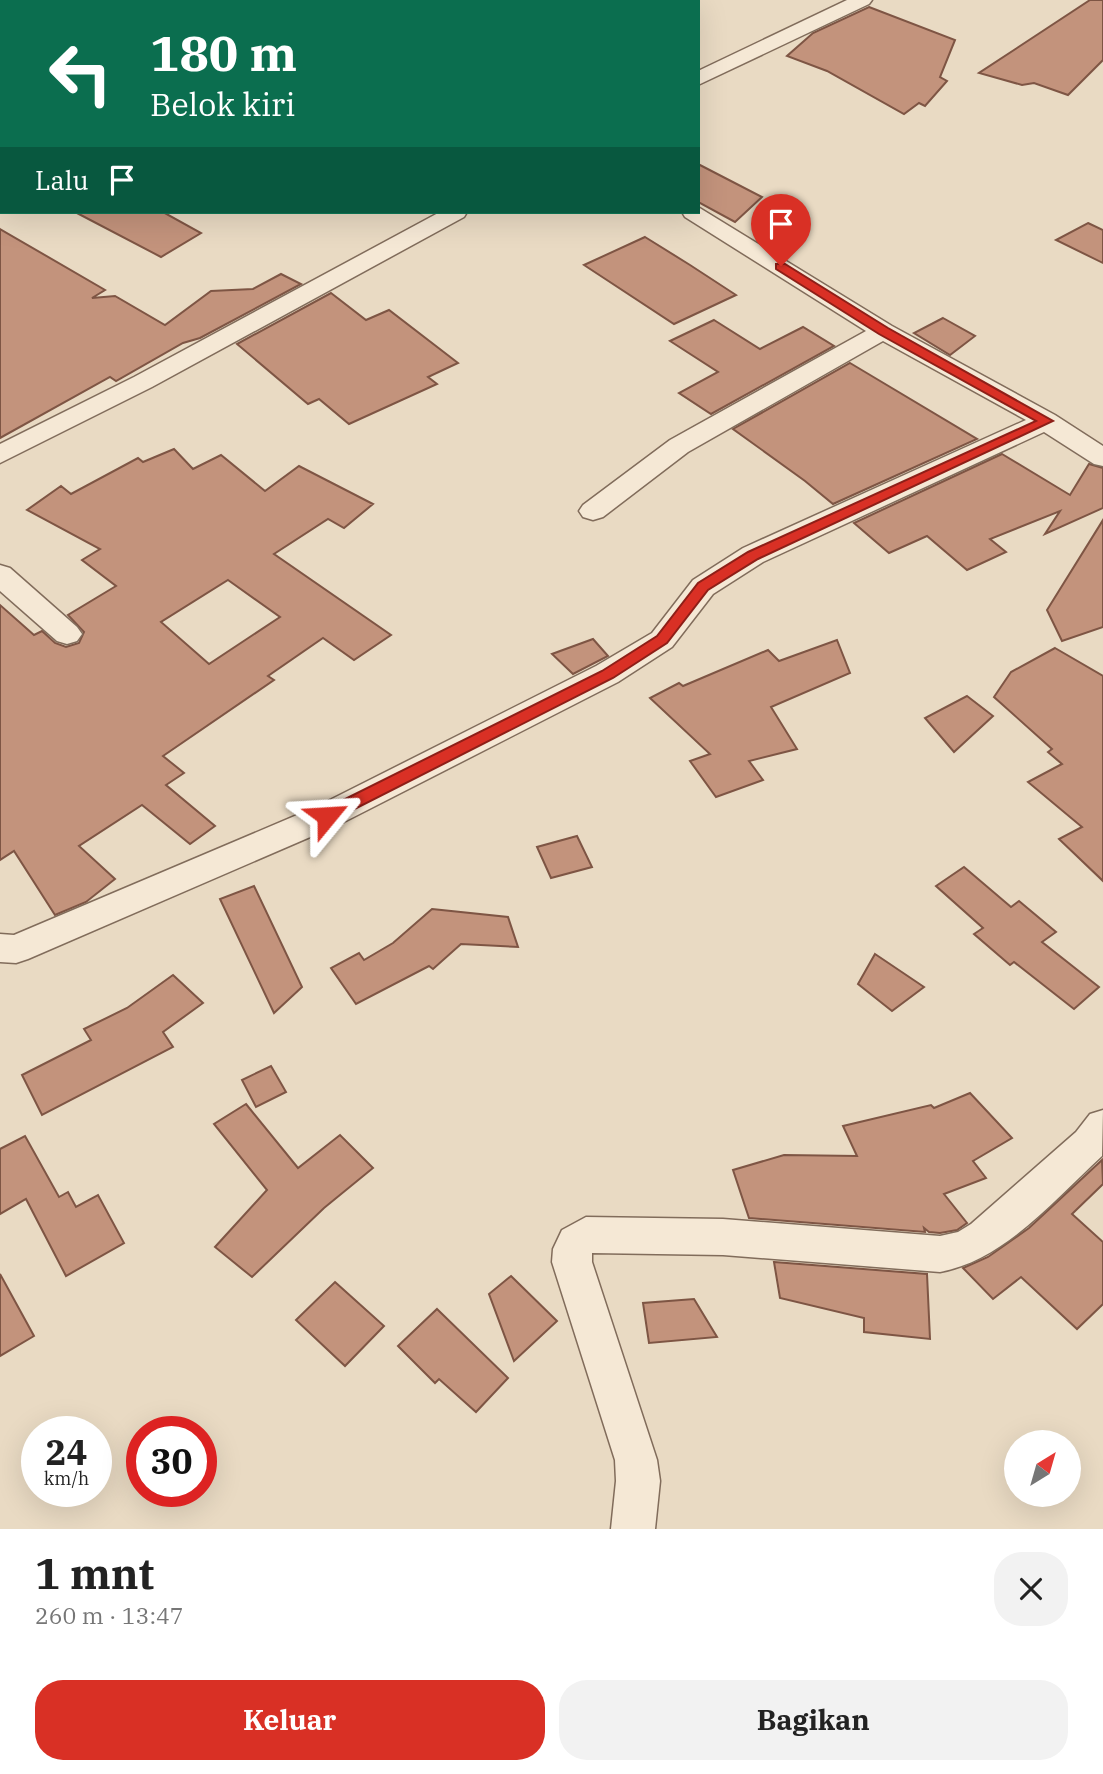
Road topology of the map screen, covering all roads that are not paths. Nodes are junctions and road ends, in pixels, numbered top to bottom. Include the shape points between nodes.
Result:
1 (862, 0) edge
2 (700, 78) edge
3 (452, 214) edge
4 (696, 214) edge
5 (883, 331) junction
6 (1046, 421) junction
7 (1, 454) edge
8 (1103, 458) edge
9 (593, 511) dead end
10 (0, 575) edge
11 (67, 634) dead end
12 (5, 951) edge
13 (1103, 1126) edge
14 (633, 1529) edge

1 - 2 street
3 - 7 street
4 - 5 street
5 - 6 street
5 - 9 street via 679,446
6 - 8 street
6 - 12 street via 753,555 703,587 662,640 607,674 327,816
10 - 11 street
13 - 14 street via 1089,1144 985,1237 955,1252 723,1237 586,1235 576,1241 572,1262 636,1460

